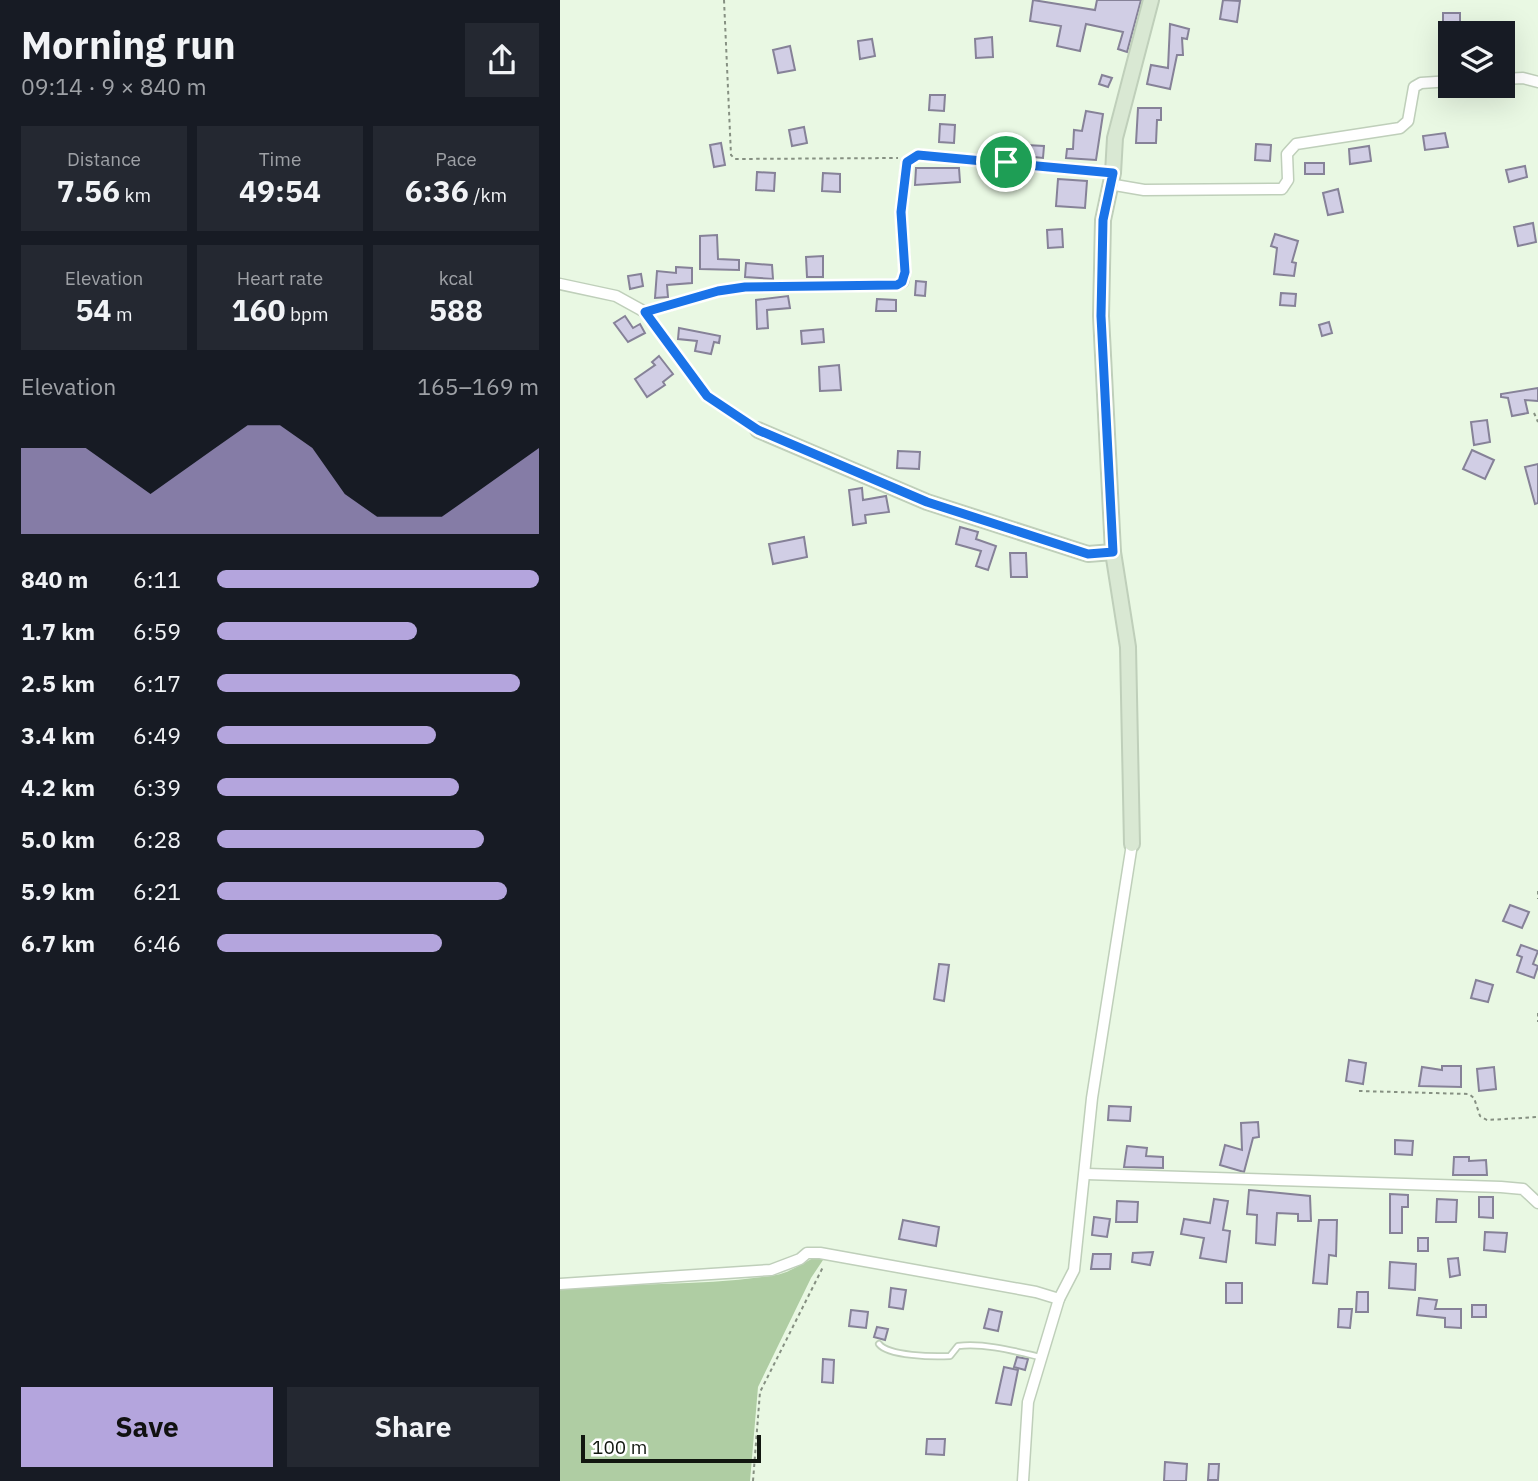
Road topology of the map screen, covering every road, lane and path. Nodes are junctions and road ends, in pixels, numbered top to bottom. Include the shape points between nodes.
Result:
1 (724, 0) edge
2 (1150, 0) edge
3 (1515, 78) edge
4 (1438, 82) edge
5 (1538, 82) edge
6 (913, 158) junction
7 (1111, 178) junction
8 (560, 284) edge
9 (645, 312) junction
10 (1534, 413) dead end
11 (1538, 422) edge
12 (758, 430) joint
13 (1113, 552) junction
14 (1132, 844) joint
15 (1538, 891) edge
16 (1538, 900) edge
17 (1538, 1013) edge
18 (1538, 1022) edge
19 (1359, 1091) dead end
20 (1538, 1117) edge
21 (1086, 1174) junction
22 (1538, 1203) edge
23 (840, 1256) junction
24 (560, 1284) edge
25 (1059, 1299) junction
26 (879, 1344) dead end
27 (1040, 1357) junction
28 (753, 1481) edge
29 (1023, 1481) edge

1 - 6 path via 731,155 735,159
2 - 7 street via 1115,138
3 - 5 street
4 - 7 street via 1414,86 1408,121 1400,128 1296,144 1287,154 1288,180 1282,188 1144,190
6 - 7 street via 930,156
6 - 9 street via 907,162 901,212 905,272 897,285 745,287
7 - 13 street via 1103,220 1101,316
8 - 9 street via 616,296
9 - 12 street via 707,396
10 - 11 path
12 - 13 street via 927,502 1088,554
13 - 14 street via 1128,648
14 - 21 street via 1091,1098
15 - 16 path
17 - 18 path
19 - 20 path via 1469,1094 1487,1120
21 - 22 street via 1501,1187 1523,1189
21 - 25 street via 1074,1270
23 - 24 street via 807,1253 771,1270 715,1276
23 - 25 street
23 - 28 path via 816,1278 760,1392
25 - 27 street
26 - 27 lane via 885,1350 933,1357 950,1356 963,1345
27 - 29 street via 1028,1402

